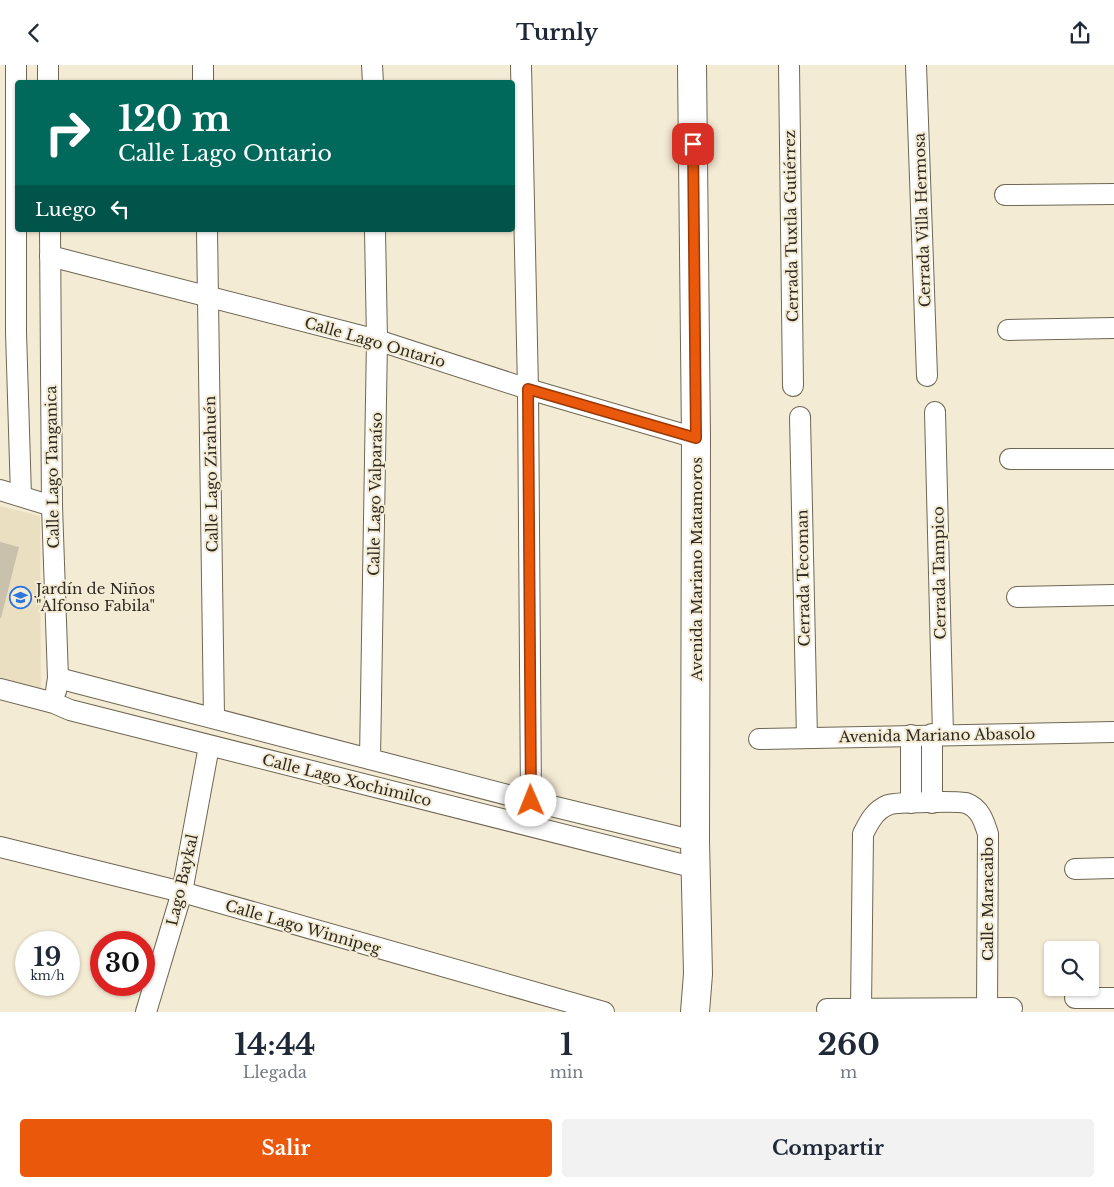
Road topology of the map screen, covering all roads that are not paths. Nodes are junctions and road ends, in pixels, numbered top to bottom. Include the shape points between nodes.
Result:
1 (16, 65) edge
2 (48, 65) edge
3 (203, 65) edge
4 (372, 65) edge
5 (522, 65) edge
6 (692, 65) edge
7 (789, 65) edge
8 (916, 65) edge
9 (16, 80) edge
10 (48, 80) edge
11 (203, 80) edge
12 (373, 80) edge
13 (15, 131) edge
14 (7, 161) edge
15 (1114, 193) edge
16 (1005, 195) dead end
17 (50, 232) edge
18 (207, 232) edge
19 (375, 232) edge
20 (50, 256) junction
21 (208, 295) junction
22 (1114, 328) edge
23 (8, 330) edge
24 (1008, 330) dead end
25 (377, 340) junction
26 (927, 376) dead end
27 (793, 386) dead end
28 (528, 389) junction
29 (935, 413) dead end
30 (800, 417) dead end
31 (696, 438) junction
32 (1010, 459) dead end
33 (1114, 459) edge
34 (0, 490) edge
35 (21, 497) junction
36 (52, 506) junction
37 (1114, 595) edge
38 (1017, 597) dead end
39 (58, 678) junction
40 (0, 689) edge
41 (54, 703) junction
42 (214, 717) junction
43 (1114, 732) edge
44 (938, 734) junction
45 (911, 735) junction
46 (759, 739) dead end
47 (807, 739) junction
48 (209, 746) junction
49 (370, 759) junction
50 (531, 801) junction
51 (911, 803) junction
52 (932, 803) junction
53 (0, 847) edge
54 (696, 855) junction
55 (1114, 868) edge
56 (1075, 869) dead end
57 (182, 892) junction
58 (1075, 998) dead end
59 (1114, 998) edge
60 (987, 1008) junction
61 (1012, 1008) dead end
62 (827, 1009) dead end
63 (861, 1009) junction
64 (146, 1012) edge
65 (604, 1012) edge
66 (695, 1012) edge

1 - 9 street, Calle Lago Tanganica
2 - 10 street
3 - 11 street
4 - 12 street
5 - 28 street
6 - 31 street, Avenida Mariano Matamoros
7 - 27 street, Cerrada Tuxtla Gutiérrez
8 - 26 street, Cerrada Villa Hermosa
13 - 14 street, Calle Lago Tanganica
14 - 23 street, Calle Lago Tanganica
15 - 16 street
17 - 20 street, Calle Lago Tanganica
18 - 21 street, Calle Lago Zirahuén
19 - 25 street, Calle Lago Valparaíso
20 - 21 street, Calle Lago Ontario
20 - 36 street, Calle Lago Tanganica
21 - 25 street, Calle Lago Ontario
21 - 42 street, Calle Lago Zirahuén
22 - 24 street
23 - 35 street, Calle Lago Tanganica
25 - 28 street, Calle Lago Ontario
25 - 49 street, Calle Lago Valparaíso
28 - 31 street, Calle Lago Ontario
28 - 50 street
29 - 44 street, Cerrada Tampico
30 - 47 street, Cerrada Tecoman
31 - 54 street, Avenida Mariano Matamoros
32 - 33 street
34 - 35 street
35 - 36 street
36 - 39 street, Calle Lago Tanganica
37 - 38 street
39 - 41 street, Calle Lago Tanganica
39 - 42 street, Calle Lago Xochimilco
40 - 41 street, Calle Lago Xochimilco
41 - 48 street, Calle Lago Xochimilco
42 - 49 street, Calle Lago Xochimilco
43 - 44 street, Avenida Mariano Abasolo
44 - 45 street, Avenida Mariano Abasolo
44 - 52 street
45 - 47 street, Avenida Mariano Abasolo
45 - 51 street
46 - 47 street, Avenida Mariano Abasolo
48 - 54 street, Calle Lago Xochimilco
48 - 57 street, Lago Baykal
49 - 50 street, Calle Lago Xochimilco
50 - 54 street, Calle Lago Xochimilco
51 - 52 street, Calle Maracaibo
51 - 63 street, Calle Maracaibo via 888,804 873,815 863,834
52 - 60 street, Calle Maracaibo via 966,803 982,815 988,833
53 - 57 street, Calle Lago Winnipeg
54 - 66 street, Avenida Mariano Matamoros via 698,974
55 - 56 street
57 - 64 street, Lago Baykal
57 - 65 street, Calle Lago Winnipeg
58 - 59 street
60 - 61 street
60 - 63 street
62 - 63 street

